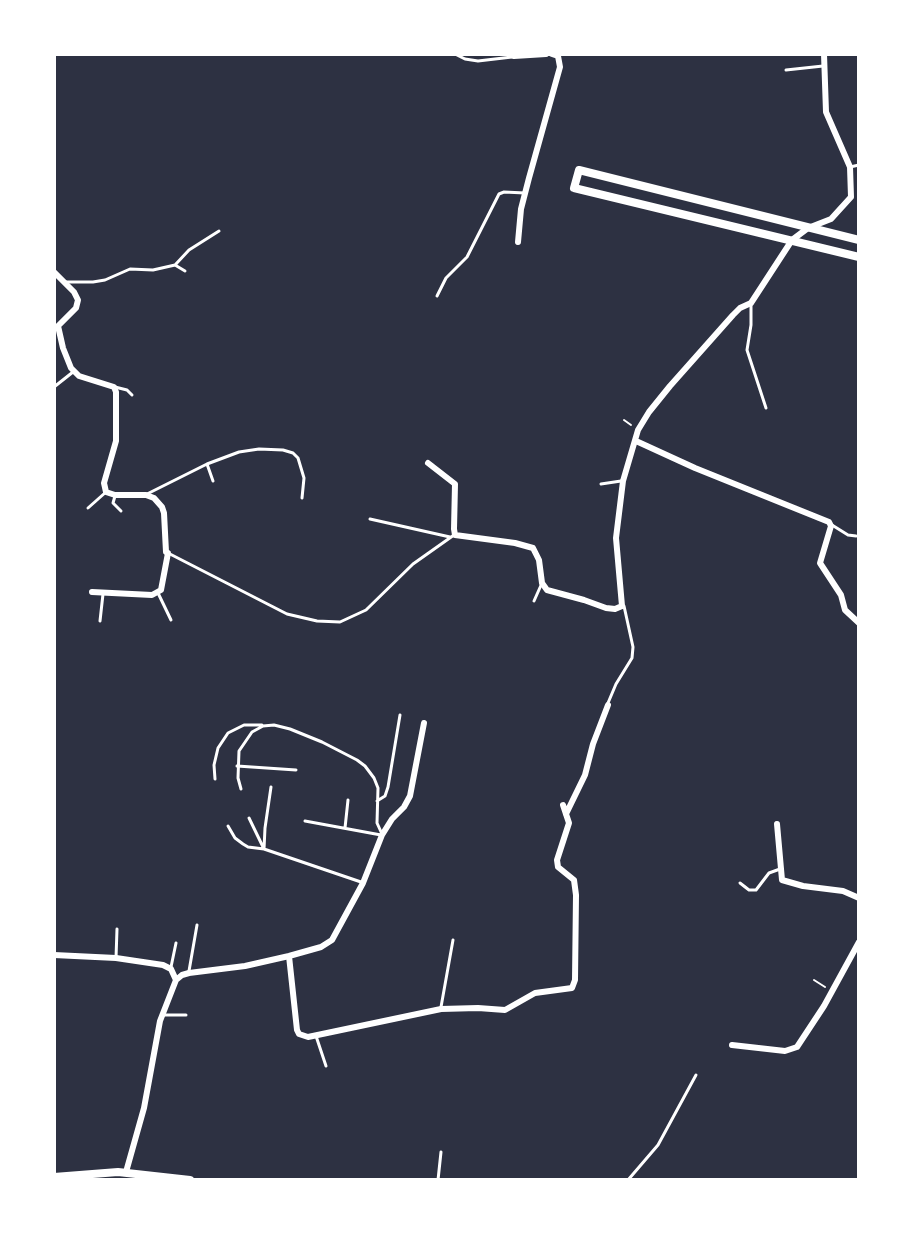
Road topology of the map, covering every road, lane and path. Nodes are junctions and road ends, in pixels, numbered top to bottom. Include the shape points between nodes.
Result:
1 (454, 54) edge
2 (546, 54) edge
3 (552, 54) edge
4 (824, 54) edge
5 (512, 55) edge
6 (825, 65) junction
7 (786, 70) dead end
8 (859, 165) edge
9 (850, 167) junction
10 (525, 193) junction
11 (808, 228) junction
12 (219, 231) dead end
13 (792, 240) junction
14 (859, 240) edge
15 (518, 242) dead end
16 (859, 256) edge
17 (175, 265) junction
18 (186, 271) dead end
19 (54, 272) edge
20 (63, 281) junction
21 (438, 296) dead end
22 (751, 303) junction
23 (73, 372) junction
24 (54, 387) edge
25 (114, 387) junction
26 (132, 395) dead end
27 (766, 408) dead end
28 (636, 441) junction
29 (428, 463) dead end
30 (207, 464) junction
31 (623, 480) junction
32 (213, 482) dead end
33 (601, 484) dead end
34 (106, 492) junction
35 (115, 495) junction
36 (146, 495) junction
37 (302, 498) dead end
38 (88, 508) dead end
39 (121, 511) dead end
40 (370, 519) dead end
41 (830, 524) junction
42 (453, 536) junction
43 (856, 536) dead end
44 (168, 553) junction
45 (542, 583) junction
46 (92, 592) dead end
47 (159, 593) junction
48 (102, 594) junction
49 (534, 601) dead end
50 (623, 603) junction
51 (171, 620) dead end
52 (100, 621) dead end
53 (859, 623) edge
54 (608, 705) joint
55 (400, 715) dead end
56 (424, 723) dead end
57 (263, 726) junction
58 (237, 766) junction
59 (296, 770) dead end
60 (214, 779) dead end
61 (271, 787) dead end
62 (241, 789) dead end
63 (348, 800) dead end
64 (377, 801) junction
65 (563, 805) dead end
66 (566, 814) junction
67 (249, 818) dead end
68 (305, 821) dead end
69 (777, 824) dead end
70 (228, 826) dead end
71 (345, 828) junction
72 (382, 835) junction
73 (264, 849) junction
74 (780, 869) junction
75 (363, 883) junction
76 (740, 883) dead end
77 (859, 898) edge
78 (196, 925) dead end
79 (117, 929) dead end
80 (453, 940) dead end
81 (859, 942) edge
82 (176, 943) dead end
83 (857, 952) edge
84 (54, 955) edge
85 (289, 956) junction
86 (116, 958) junction
87 (171, 969) junction
88 (189, 973) junction
89 (176, 980) junction
90 (814, 980) dead end
91 (832, 992) junction
92 (441, 1009) junction
93 (162, 1015) junction
94 (186, 1015) dead end
95 (316, 1036) junction
96 (732, 1045) dead end
97 (326, 1066) dead end
98 (696, 1076) dead end
99 (441, 1152) dead end
100 (121, 1174) edge
101 (54, 1178) edge
102 (190, 1180) edge
103 (438, 1180) edge
104 (628, 1180) edge

1 - 5 lane via 478,60
2 - 5 street
3 - 10 street via 558,56 560,67
4 - 6 street
6 - 7 lane
6 - 9 street via 828,117
8 - 9 lane
9 - 11 street via 852,191 847,203 831,219
10 - 15 street
10 - 21 lane via 499,194 467,257 446,278
11 - 13 street
11 - 13 main road via 579,170 574,188
11 - 14 main road
12 - 17 lane via 189,250
13 - 16 main road
13 - 22 street
17 - 18 lane
17 - 20 lane via 153,270 130,269 93,282
19 - 20 street
20 - 23 street via 78,300 76,308 58,326
22 - 27 lane via 747,350
22 - 28 street via 733,315 648,412
23 - 24 lane
23 - 25 street
25 - 26 lane
25 - 34 street via 116,441 104,483
28 - 31 street
28 - 41 street
29 - 42 street via 455,484
30 - 32 lane
30 - 36 lane
30 - 37 lane via 259,449 293,453 302,469
31 - 33 lane
31 - 50 street via 616,538
34 - 35 street
34 - 38 lane
35 - 36 street
35 - 39 lane via 113,503
36 - 44 street via 162,507
40 - 42 lane
41 - 43 lane via 848,536
41 - 53 street via 820,563 837,587 845,610
42 - 44 lane via 413,564 366,610 340,622 287,614
42 - 45 street via 533,548
44 - 47 street via 164,585
45 - 49 lane
45 - 50 street via 550,592 606,608 619,608
46 - 48 street
47 - 48 street
47 - 51 lane
48 - 52 lane
50 - 54 lane via 632,658
54 - 66 street via 585,775
55 - 64 lane via 388,787
56 - 72 street via 410,796
57 - 58 lane via 245,741
57 - 60 lane via 244,725 228,733 219,748
57 - 64 lane via 290,729 357,760 375,778
58 - 59 lane
58 - 62 lane
61 - 73 lane
63 - 71 lane
64 - 72 lane via 377,823
65 - 66 street
66 - 92 street via 569,823 557,860 558,867 570,875 575,886 572,987 535,993 505,1010
67 - 73 lane
68 - 71 lane
69 - 74 street
70 - 73 lane via 243,844
71 - 72 lane
72 - 75 street
73 - 75 lane
74 - 76 lane via 769,873 753,891
74 - 77 street via 784,881 843,891
75 - 85 street via 332,940
78 - 88 lane
79 - 86 lane
80 - 92 lane
81 - 83 street
82 - 87 lane
83 - 91 street
84 - 86 street
85 - 88 street
85 - 95 street via 297,1029 303,1036
86 - 87 street
87 - 89 street
88 - 89 street
89 - 93 street
90 - 91 path
91 - 96 street via 797,1047 791,1050
92 - 95 street
93 - 94 lane
93 - 100 street via 144,1108
95 - 97 lane
98 - 104 lane via 658,1145
99 - 103 lane
100 - 101 street
100 - 102 street

